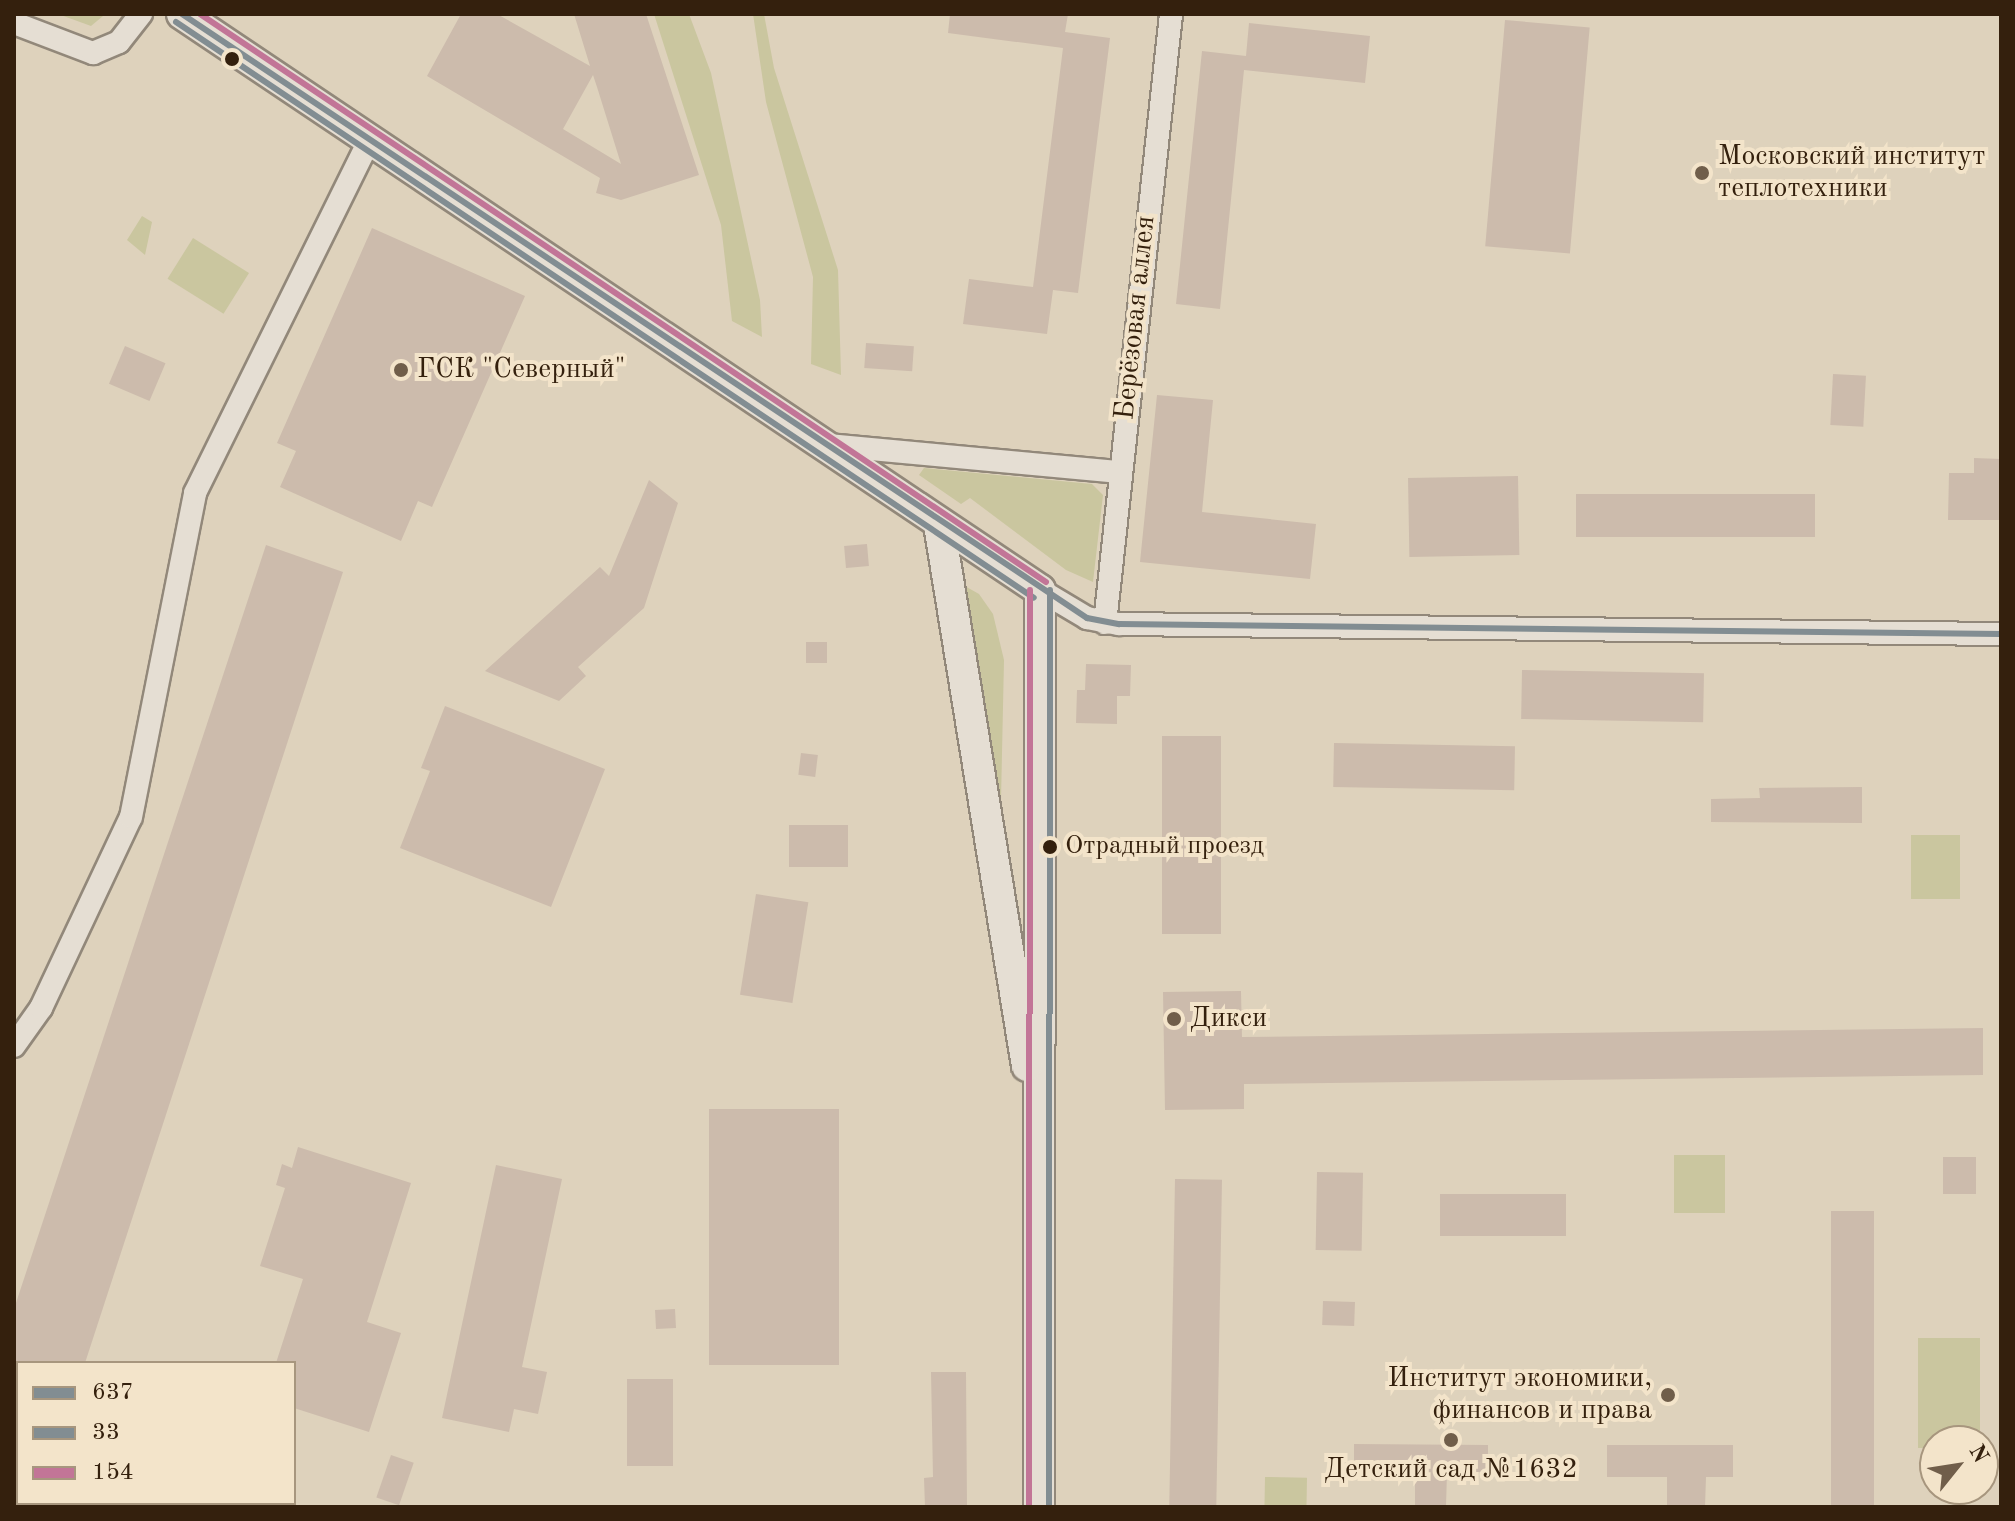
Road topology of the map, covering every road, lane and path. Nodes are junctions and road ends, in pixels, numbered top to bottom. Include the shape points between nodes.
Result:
1 (141, 14) edge
2 (182, 14) edge
3 (1171, 14) edge
4 (14, 23) edge
5 (370, 139) junction
6 (828, 445) junction
7 (1120, 472) junction
8 (939, 524) junction
9 (1040, 590) junction
10 (1105, 623) junction
11 (2001, 634) edge
12 (14, 1046) edge
13 (1041, 1139) junction
14 (1039, 1507) edge

1 - 4 street via 119,42 93,53
2 - 5 main road
3 - 7 street, Берёзовая аллея
5 - 6 main road
5 - 12 street via 195,493 131,817 41,1008
6 - 7 street
6 - 8 main road
7 - 10 street, Берёзовая аллея
8 - 9 main road
8 - 13 main road via 1004,945
9 - 10 street
9 - 13 main road
10 - 11 street
13 - 14 main road

